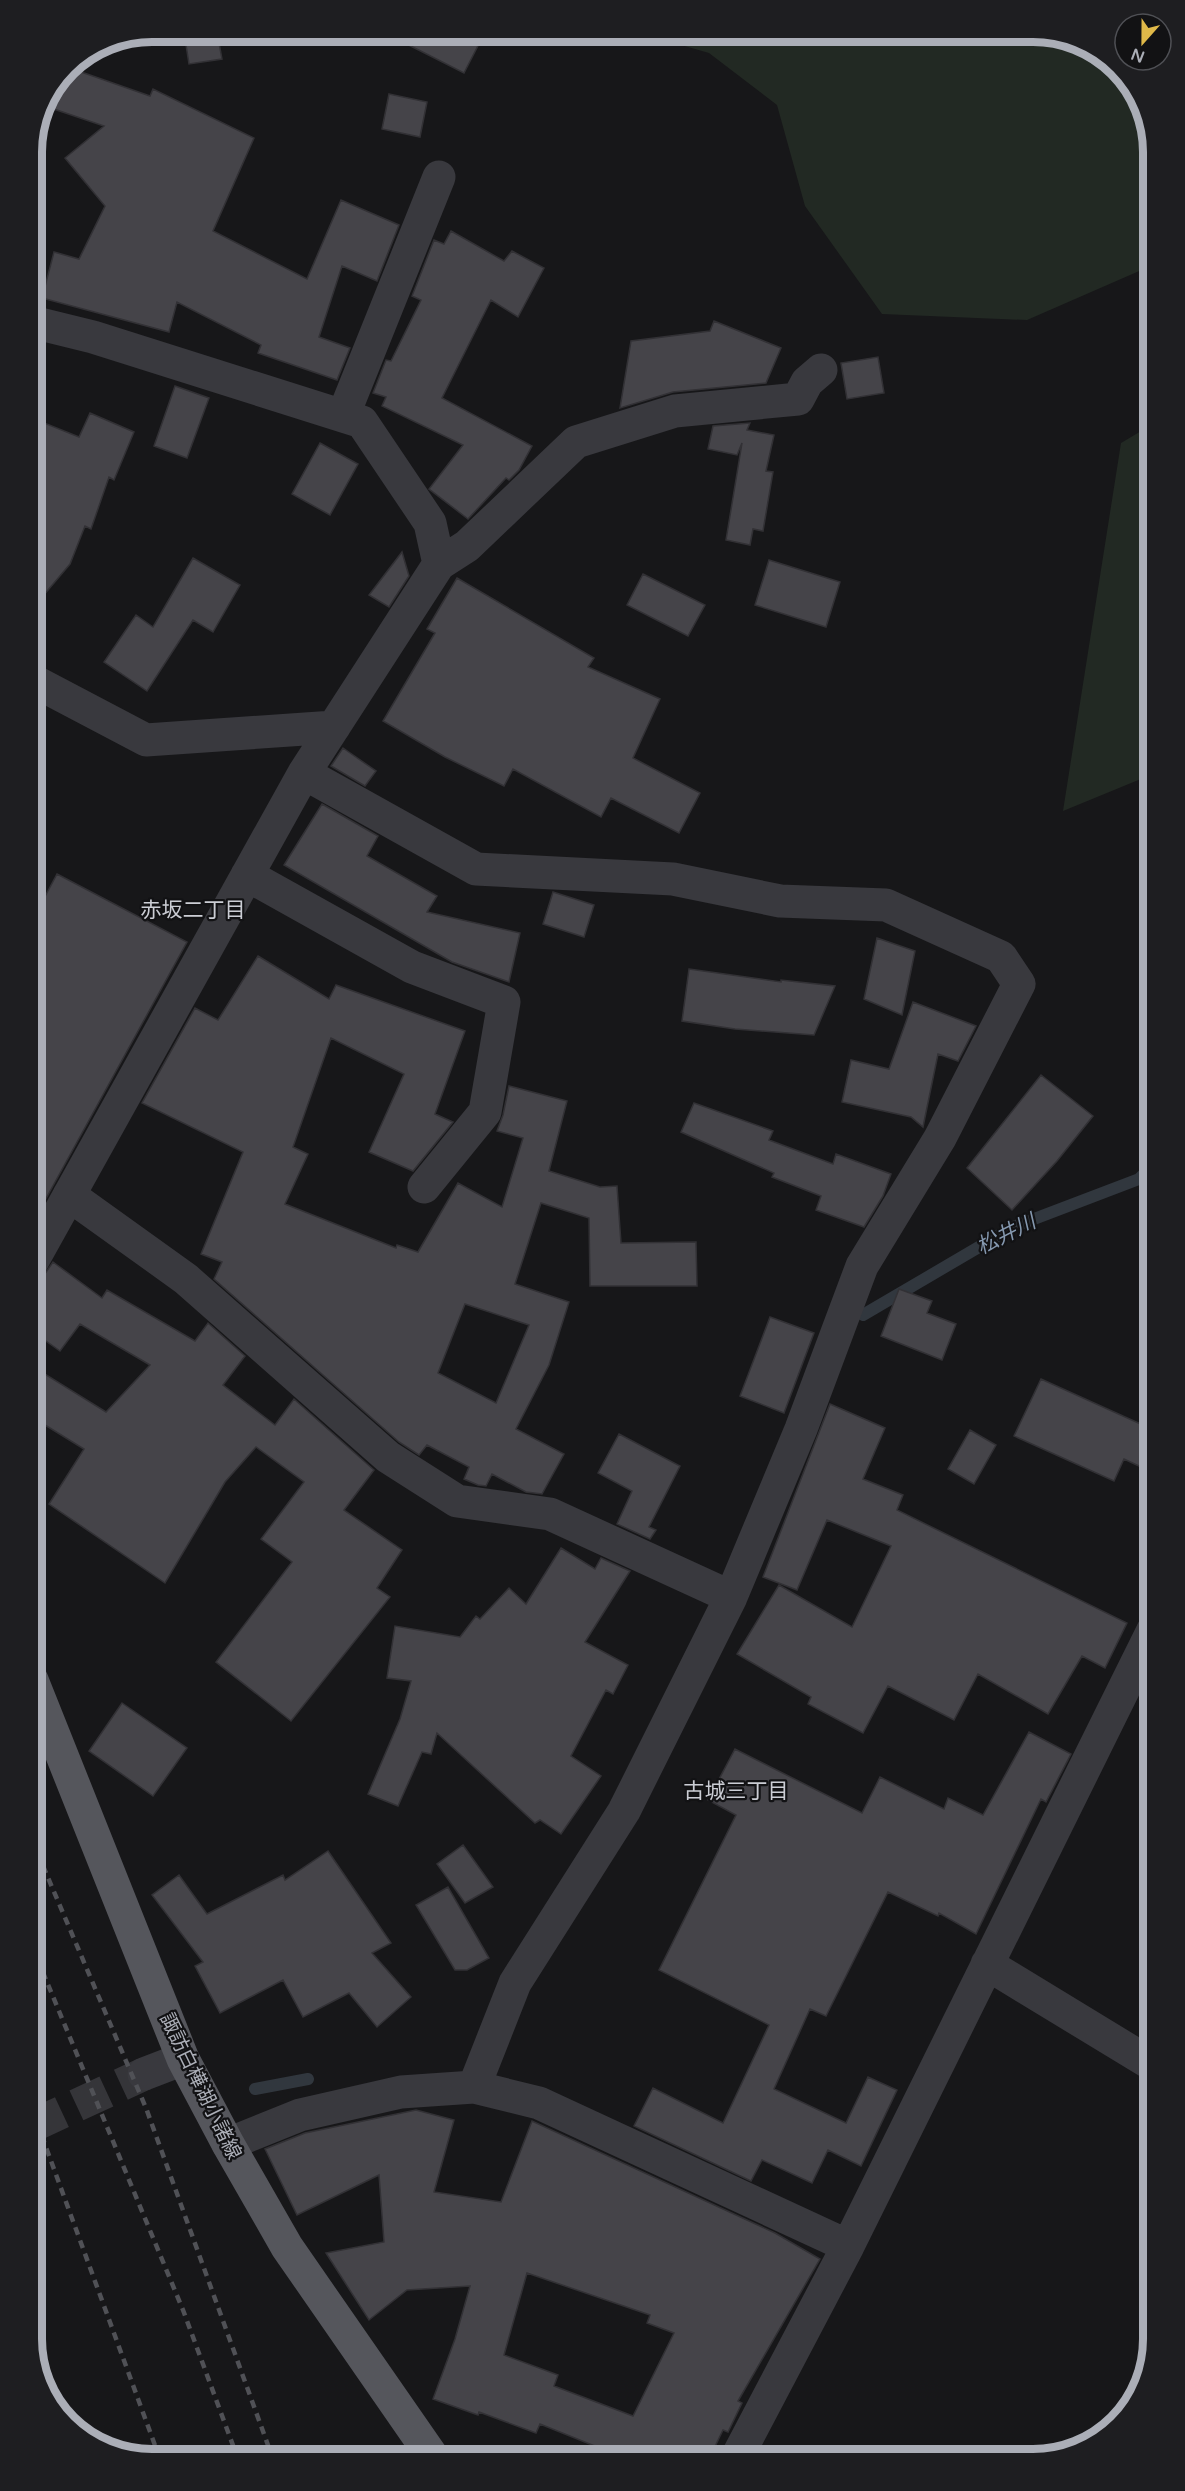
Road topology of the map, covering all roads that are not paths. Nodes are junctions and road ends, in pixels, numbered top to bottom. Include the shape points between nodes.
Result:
1 (439, 177) dead end
2 (42, 324) edge
3 (821, 370) dead end
4 (343, 416) junction
5 (439, 564) junction
6 (42, 685) edge
7 (334, 727) junction
8 (304, 772) junction
9 (247, 875) junction
10 (424, 1187) dead end
11 (69, 1195) junction
12 (42, 1244) edge
13 (731, 1597) junction
14 (1143, 1652) edge
15 (42, 1705) edge
16 (987, 1964) junction
17 (1143, 2058) edge
18 (183, 2059) junction
19 (144, 2074) tunnel mouth
20 (474, 2087) junction
21 (228, 2144) junction
22 (848, 2246) junction
23 (427, 2449) edge
24 (741, 2449) edge

1 - 4 street
2 - 4 street
3 - 5 street via 807,382 798,399 675,411 576,442 467,546
4 - 5 street via 362,422 430,523
5 - 7 street
6 - 7 street via 146,740
7 - 8 street
8 - 9 street
8 - 13 street via 476,869 673,879 780,901 886,904 1001,957 1019,984 940,1138 862,1266 797,1440
9 - 10 street via 412,967 504,1002 485,1112
9 - 11 street
11 - 12 street
11 - 13 street via 186,1278 388,1457 457,1501 550,1514
13 - 20 street via 624,1810 515,1983
14 - 16 street
15 - 18 main road, 諏訪白樺湖小諸線
16 - 17 street
16 - 22 street
18 - 19 street
18 - 21 main road, 諏訪白樺湖小諸線
20 - 21 street via 401,2092 300,2115
20 - 22 street via 539,2103
21 - 23 main road, 諏訪白樺湖小諸線 via 287,2247
22 - 24 street

